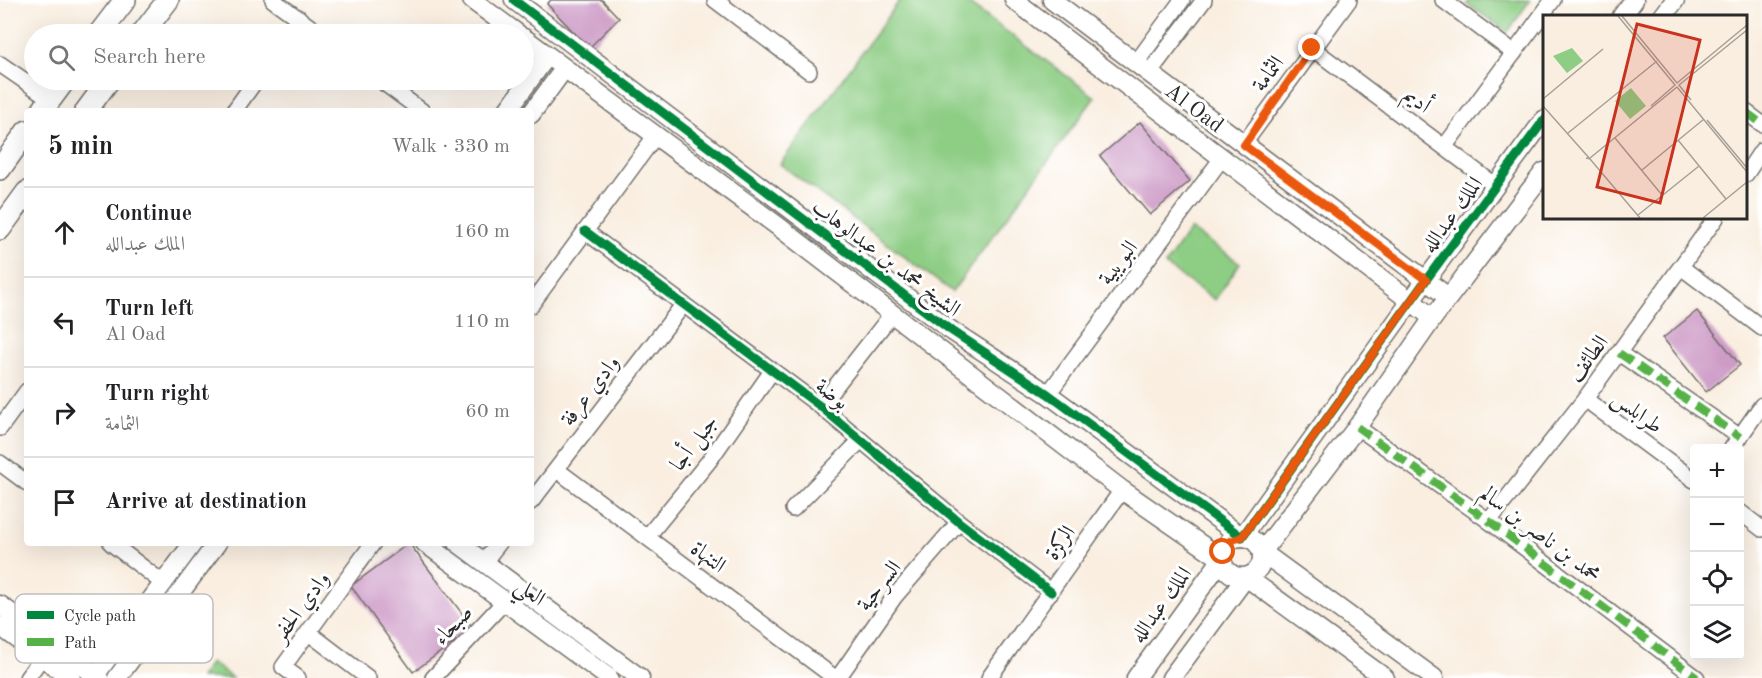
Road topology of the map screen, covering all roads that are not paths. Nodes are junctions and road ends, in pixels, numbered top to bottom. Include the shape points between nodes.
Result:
1 (125, 0) edge
2 (168, 0) edge
3 (273, 0) edge
4 (472, 0) edge
5 (715, 0) edge
6 (1014, 0) edge
7 (1052, 0) edge
8 (1182, 0) edge
9 (1204, 0) edge
10 (1349, 0) edge
11 (1443, 0) edge
12 (1553, 0) edge
13 (1634, 0) edge
14 (1675, 0) edge
15 (517, 1) edge
16 (1623, 15) edge
17 (1664, 15) edge
18 (299, 18) junction
19 (107, 24) edge
20 (150, 24) edge
21 (295, 24) edge
22 (307, 24) edge
23 (504, 24) edge
24 (534, 46) edge
25 (1312, 48) junction
26 (1514, 54) junction
27 (547, 56) junction
28 (0, 64) edge
29 (1143, 68) junction
30 (564, 69) junction
31 (809, 71) dead end
32 (534, 74) edge
33 (24, 85) edge
34 (29, 90) edge
35 (57, 90) edge
36 (102, 90) edge
37 (249, 90) edge
38 (394, 90) edge
39 (522, 90) edge
40 (46, 105) edge
41 (88, 108) edge
42 (236, 108) edge
43 (418, 108) edge
44 (509, 108) edge
45 (534, 110) edge
46 (1747, 113) edge
47 (1543, 123) edge
48 (1762, 124) edge
49 (24, 135) edge
50 (656, 135) junction
51 (1244, 145) junction
52 (1445, 147) junction
53 (1762, 150) edge
54 (1222, 158) junction
55 (0, 169) edge
56 (1747, 172) edge
57 (1543, 175) edge
58 (758, 183) junction
59 (1496, 186) junction
60 (24, 196) edge
61 (745, 202) junction
62 (1715, 219) edge
63 (0, 229) edge
64 (585, 231) junction
65 (1681, 267) junction
66 (1426, 280) junction
67 (1448, 297) junction
68 (534, 301) edge
69 (1411, 302) junction
70 (682, 305) junction
71 (892, 314) junction
72 (1433, 318) junction
73 (1762, 328) edge
74 (1619, 353) junction
75 (772, 371) junction
76 (1048, 394) junction
77 (24, 395) edge
78 (1584, 399) junction
79 (1762, 405) edge
80 (820, 406) junction
81 (1357, 427) junction
82 (0, 428) edge
83 (861, 440) junction
84 (1736, 443) edge
85 (0, 463) edge
86 (557, 470) junction
87 (1690, 476) edge
88 (24, 481) edge
89 (1122, 490) junction
90 (534, 498) edge
91 (793, 509) dead end
92 (1744, 515) edge
93 (1489, 521) junction
94 (959, 522) junction
95 (1762, 529) edge
96 (647, 537) junction
97 (1242, 537) junction
98 (115, 546) edge
99 (191, 546) edge
100 (215, 546) edge
101 (372, 546) edge
102 (429, 546) edge
103 (462, 546) edge
104 (497, 546) edge
105 (1262, 552) junction
106 (1222, 559) junction
107 (484, 562) junction
108 (1246, 577) junction
109 (163, 583) junction
110 (1051, 592) junction
111 (155, 594) edge
112 (179, 594) edge
113 (504, 602) junction
114 (0, 605) edge
115 (15, 616) edge
116 (0, 626) edge
117 (309, 633) junction
118 (15, 637) edge
119 (38, 663) edge
120 (50, 663) edge
121 (77, 663) edge
122 (106, 663) edge
123 (128, 663) edge
124 (1378, 676) edge
125 (96, 677) edge
126 (1693, 677) edge
127 (27, 678) edge
128 (71, 678) edge
129 (117, 678) edge
130 (298, 678) edge
131 (368, 678) edge
132 (433, 678) edge
133 (609, 678) edge
134 (640, 678) edge
135 (836, 678) edge
136 (989, 678) edge
137 (1136, 678) edge
138 (1171, 678) edge
139 (1434, 678) edge

1 - 19 main road
2 - 20 main road
3 - 18 street
4 - 23 street
5 - 31 street
6 - 54 street, Al Oad
7 - 29 street, Al Oad
8 - 29 street
9 - 29 street
10 - 25 street, الثمامة
11 - 26 street
12 - 26 street
13 - 16 street
14 - 17 street
15 - 58 street, الشيخ محمد بن عبدالوهاب
18 - 21 street
18 - 22 street
24 - 27 street, الشيخ محمد بن عبدالوهاب
25 - 51 street, الثمامة
25 - 52 street, أديم
26 - 52 street
27 - 30 street, الشيخ محمد بن عبدالوهاب
27 - 32 street
28 - 33 street
29 - 51 street, Al Oad
30 - 45 street
30 - 50 street, الشيخ محمد بن عبدالوهاب
34 - 40 street
35 - 40 main road
36 - 41 main road
37 - 42 street
38 - 43 street
39 - 44 street
46 - 48 street
47 - 59 street, الملك عبدالله
49 - 55 main road
50 - 61 street, الشيخ محمد بن عبدالوهاب
50 - 64 street
51 - 66 street, Al Oad
52 - 59 street, أديم
53 - 56 street
54 - 69 street, Al Oad
54 - 76 street, البويبية
57 - 67 street
58 - 61 street
58 - 76 street, الشيخ محمد بن عبدالوهاب via 949,329
59 - 66 street, الملك عبدالله
60 - 63 main road
61 - 71 street, الشيخ محمد بن عبدالوهاب
62 - 65 street, الطائف
64 - 68 street
64 - 70 street, بوضة
65 - 73 street
65 - 74 street, الطائف
66 - 67 street, Al Oad
66 - 69 street, الملك عبدالله
67 - 72 street
69 - 72 street, Al Oad
69 - 97 street, الملك عبدالله
70 - 75 street, بوضة
70 - 86 street, وادي عرفة
71 - 80 street
71 - 89 street, الشيخ محمد بن عبدالوهاب
72 - 81 street
74 - 78 street, الطائف
74 - 84 street
75 - 80 street, بوضة
75 - 96 street, جبل أجا via 709,461
76 - 97 street, الشيخ محمد بن عبدالوهاب
77 - 82 street
78 - 87 street, طرابلس
78 - 93 street, الطائف
79 - 84 street
80 - 83 street, بوضة
81 - 93 street, محمد بن ناصر بن سالم
81 - 105 street
83 - 91 street
83 - 94 street, بوضة
85 - 88 street
86 - 90 street, وادي عرفة
86 - 96 street, التنهاة
89 - 106 street, الشيخ محمد بن عبدالوهاب
89 - 110 street, الركزة
92 - 95 street
93 - 126 street, محمد بن ناصر بن سالم
94 - 110 street, بوضة
94 - 135 street, السرحية via 895,596
96 - 135 street, التنهاة
97 - 105 street via 1254,541
97 - 106 street via 1225,546
98 - 109 street
99 - 109 street
100 - 112 street
101 - 117 street, وادي الحفر
102 - 113 street, العلي
103 - 107 street, العلي
104 - 107 street
105 - 108 street via 1257,570
105 - 139 street
106 - 108 street via 1233,575
106 - 137 street, الملك عبدالله
107 - 134 street, العلي
108 - 124 street
108 - 138 street
109 - 111 street
110 - 136 street, الركزة
113 - 132 street, صبحاء
113 - 133 street, العلي
114 - 115 street
116 - 118 street
117 - 130 street, وادي الحفر via 283,667
117 - 131 street
119 - 127 street
120 - 128 street
121 - 125 street
122 - 125 street
123 - 129 street

